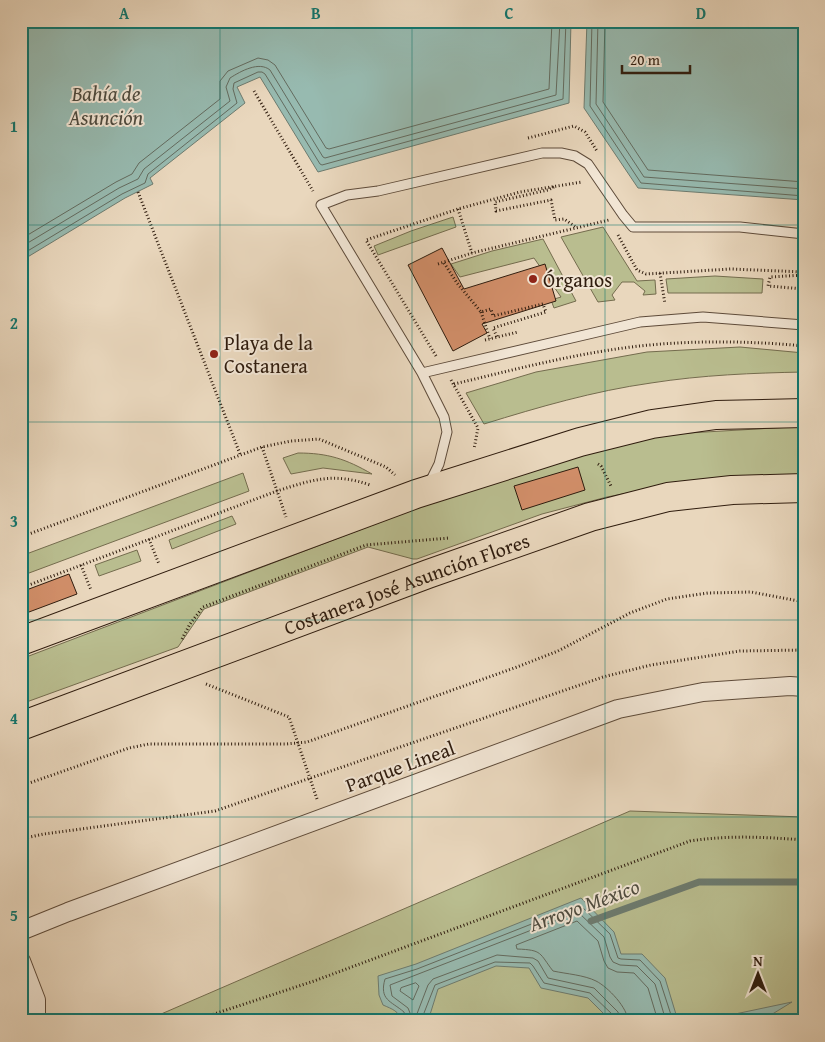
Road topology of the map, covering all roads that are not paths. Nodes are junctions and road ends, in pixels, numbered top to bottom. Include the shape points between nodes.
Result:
1 (804, 234) edge
2 (804, 325) edge
3 (422, 374) junction
4 (804, 413) edge
5 (804, 488) edge
6 (425, 491) junction
7 (21, 641) edge
8 (804, 687) edge
9 (21, 726) edge
10 (21, 931) edge
11 (21, 961) edge
12 (36, 1021) edge

1 - 3 lane via 740,227 633,227 588,164 575,156 561,153 542,153 347,196 321,205
2 - 3 lane via 704,317 640,322
3 - 6 lane via 444,417 446,432 439,464
4 - 6 highway via 716,415 652,424 580,442
5 - 9 highway, Costanera José Asunción Flores via 732,490 668,497 590,517
6 - 7 highway
8 - 10 street, Parque Lineal via 703,692 618,709
11 - 12 street via 36,1000

